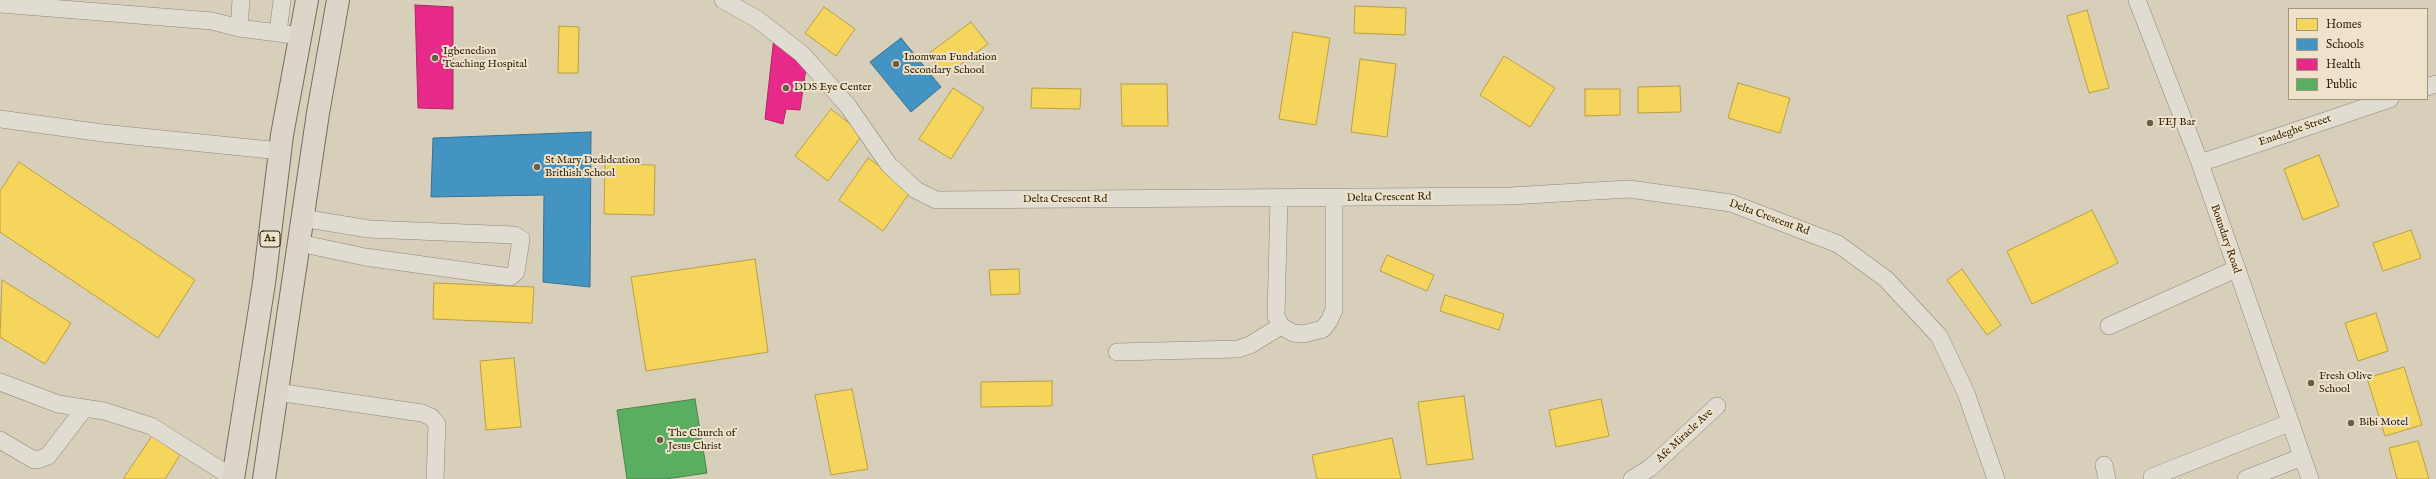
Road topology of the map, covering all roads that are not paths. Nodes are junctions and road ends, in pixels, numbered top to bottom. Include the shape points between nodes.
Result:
1 (241, 0) edge
2 (282, 0) edge
3 (307, 0) edge
4 (338, 0) edge
5 (723, 0) edge
6 (2138, 0) edge
7 (0, 4) edge
8 (239, 28) junction
9 (278, 33) junction
10 (301, 36) junction
11 (2387, 100) edge
12 (0, 118) edge
13 (280, 151) junction
14 (2200, 163) junction
15 (1279, 199) junction
16 (1334, 199) junction
17 (302, 218) junction
18 (299, 243) junction
19 (2236, 269) junction
20 (1278, 321) junction
21 (2109, 326) dead end
22 (1117, 352) dead end
23 (0, 382) edge
24 (277, 392) junction
25 (1718, 406) dead end
26 (84, 409) junction
27 (2289, 423) junction
28 (0, 440) edge
29 (2302, 457) junction
30 (2152, 478) dead end
31 (233, 479) edge
32 (264, 479) edge
33 (435, 479) edge
34 (1632, 479) edge
35 (1996, 479) edge
36 (2246, 479) edge
37 (2310, 479) edge

1 - 8 street
2 - 9 street
3 - 10 highway, A2
4 - 17 highway
5 - 15 street, Delta Crescent Rd via 757,19 802,54 848,106 889,165 916,190 936,200
6 - 14 street, Boundary Road
7 - 8 street via 212,21
8 - 9 street
9 - 10 street
10 - 13 highway, A2
11 - 14 street, Enadeghe Street
12 - 13 street via 103,133
13 - 31 highway, A2 via 264,283
14 - 19 street, Boundary Road
15 - 16 street, Delta Crescent Rd
15 - 20 street
16 - 20 street via 1334,310 1329,321 1323,329 1302,334 1293,333
16 - 35 street, Delta Crescent Rd via 1510,196 1628,189 1731,203 1838,244 1886,279 1939,336 1966,393
17 - 18 highway
17 - 18 street via 369,229 514,235 521,239 516,272 510,277 365,257
18 - 24 highway
19 - 21 street
19 - 27 street, Boundary Road
20 - 22 street via 1250,345 1238,349
23 - 26 street via 58,404
24 - 32 highway
24 - 33 street via 422,413 431,417 437,424
25 - 34 street, Afe Miracle Ave via 1650,468
26 - 28 street via 48,456 40,459 34,460
26 - 31 street via 104,411 151,426
27 - 29 street, Boundary Road
27 - 30 street
29 - 36 street
29 - 37 street, Boundary Road

